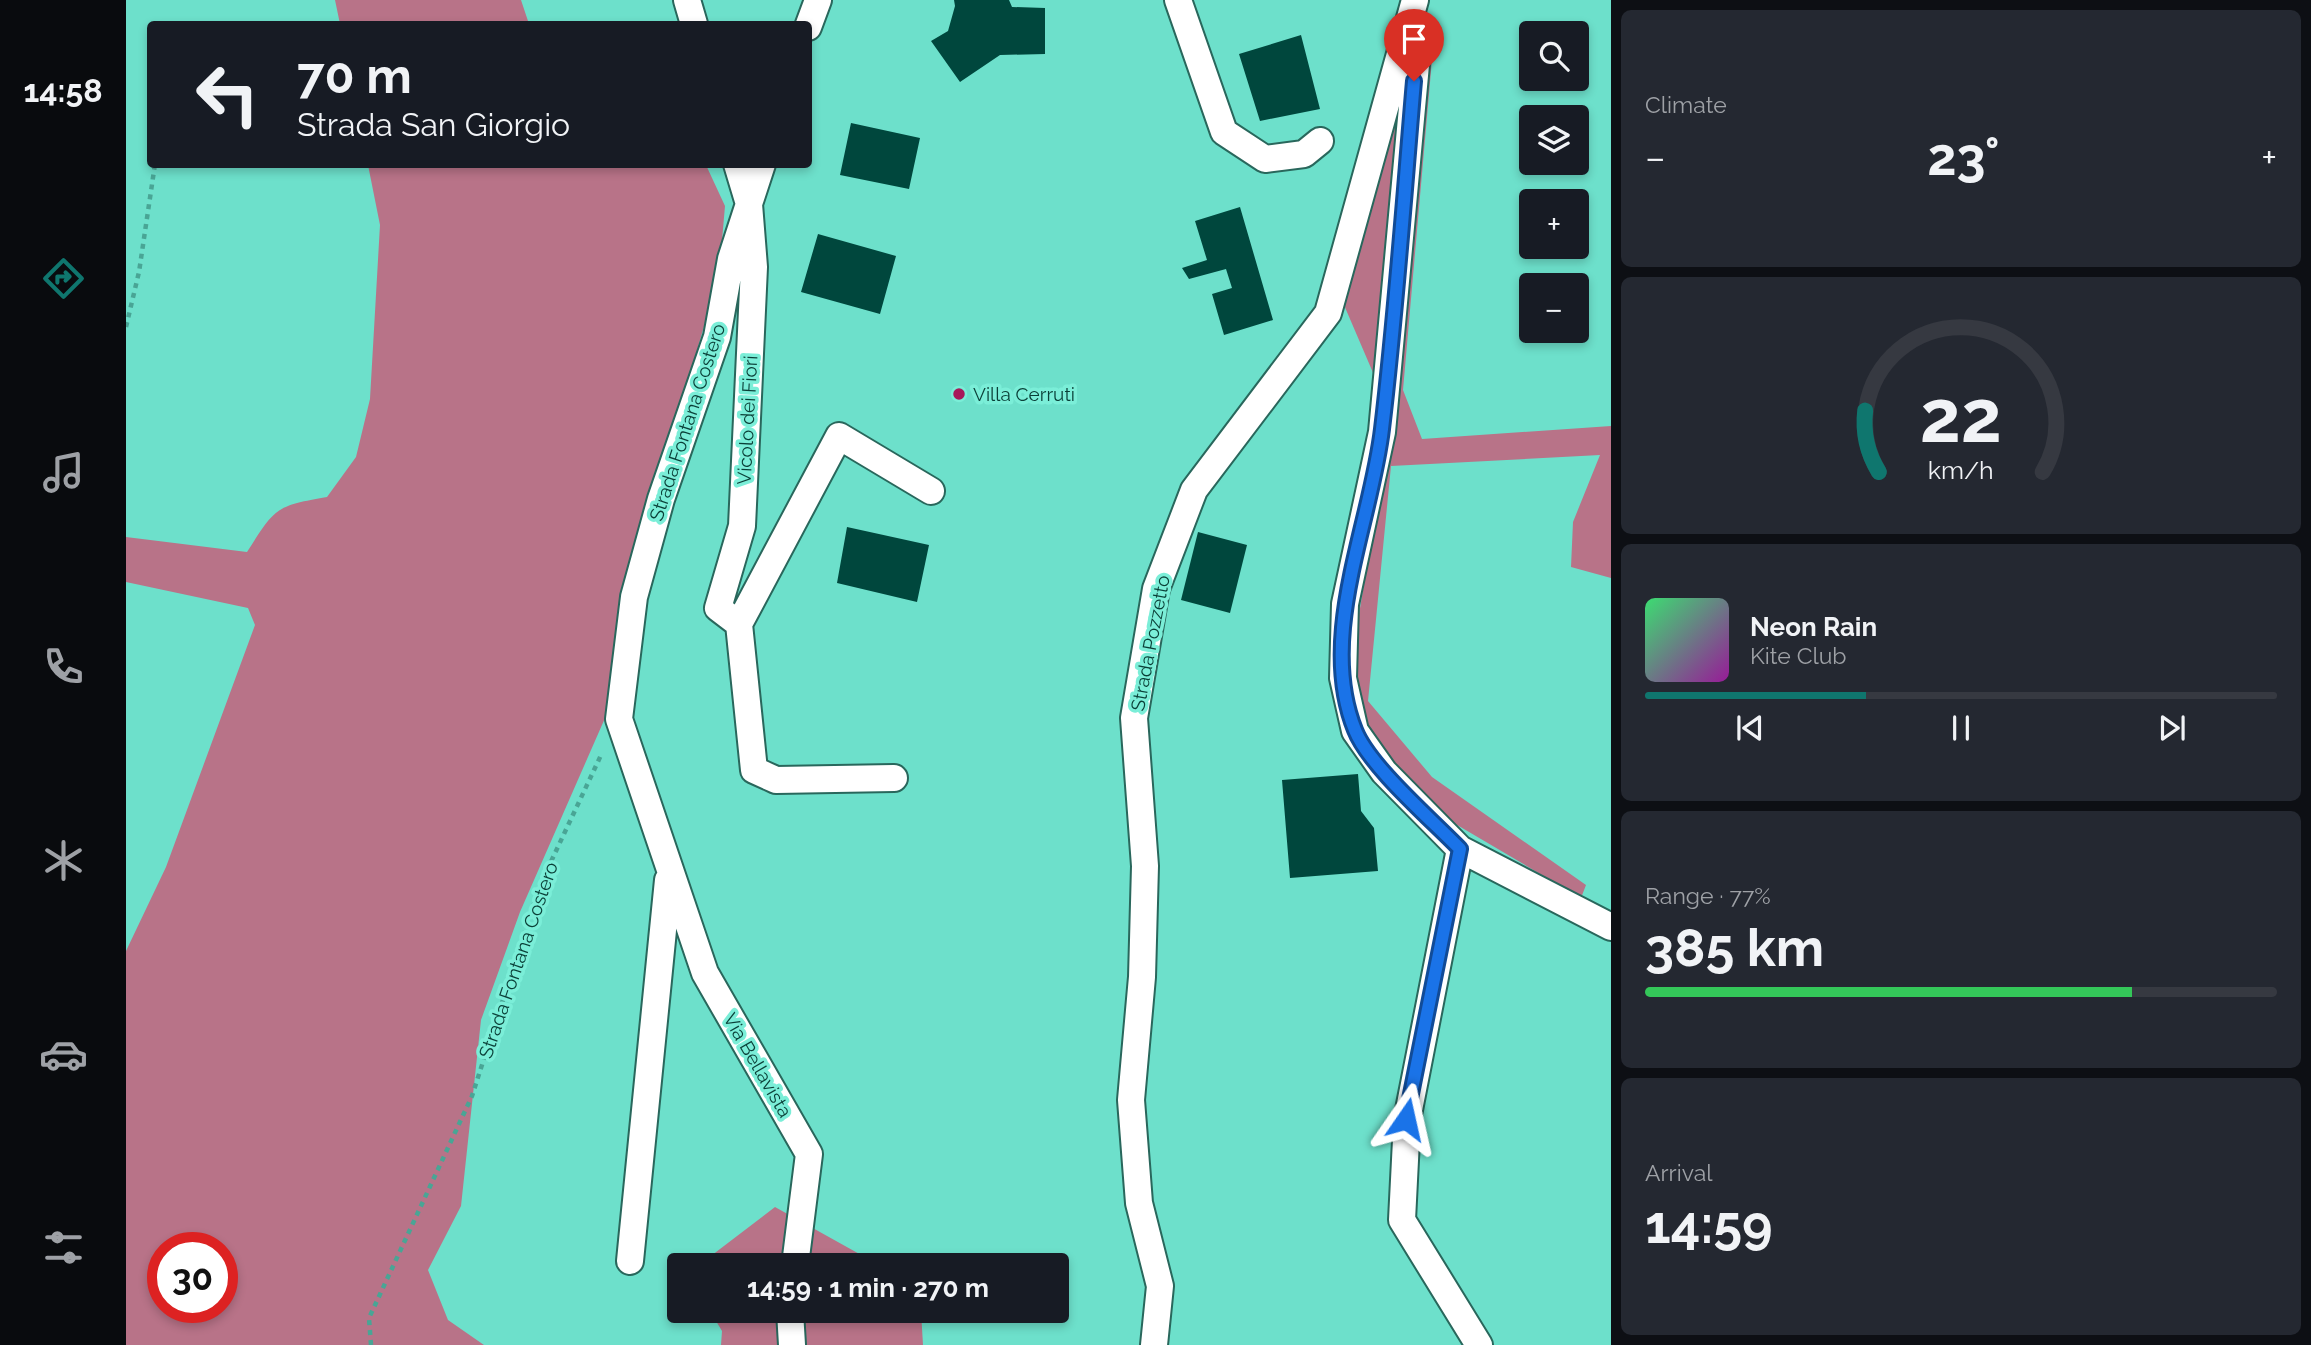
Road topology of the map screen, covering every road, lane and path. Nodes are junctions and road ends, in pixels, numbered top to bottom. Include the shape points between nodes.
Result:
1 (687, 0) edge
2 (818, 0) edge
3 (1178, 0) edge
4 (1415, 0) edge
5 (1422, 0) edge
6 (693, 21) edge
7 (810, 21) edge
8 (1320, 141) dead end
9 (154, 168) edge
10 (738, 168) edge
11 (761, 168) edge
12 (749, 204) junction
13 (126, 327) edge
14 (931, 491) dead end
15 (739, 624) junction
16 (619, 719) junction
17 (894, 778) dead end
18 (1460, 849) junction
19 (669, 870) junction
20 (1611, 927) edge
21 (798, 1253) edge
22 (630, 1261) dead end
23 (791, 1323) edge
24 (371, 1345) edge
25 (792, 1345) edge
26 (1154, 1345) edge
27 (1479, 1345) edge

1 - 6 street
2 - 7 street
3 - 8 street via 1224,132 1265,159 1304,154
4 - 26 street, Strada Pozzetto via 1328,313 1194,490 1156,589 1135,718 1146,866 1131,1100 1139,1203 1160,1286
5 - 18 street via 1382,432 1345,604 1343,678 1355,732 1384,772
9 - 13 path
10 - 12 street
11 - 12 street, Strada Fontana Costero
12 - 15 street, Vicolo dei Fiori via 754,267 742,526 718,608
12 - 16 street, Strada Fontana Costero via 731,259 717,337 661,499 634,597
14 - 15 street via 839,436
15 - 17 street via 754,770 776,780
16 - 19 street, Via Bellavista
16 - 24 path, Strada Fontana Costero via 540,885 472,1096 369,1318
18 - 20 street
18 - 27 street via 1406,1119 1402,1220
19 - 21 street, Via Bellavista via 705,973 810,1154
19 - 22 street, Via Bellavista
23 - 25 street

